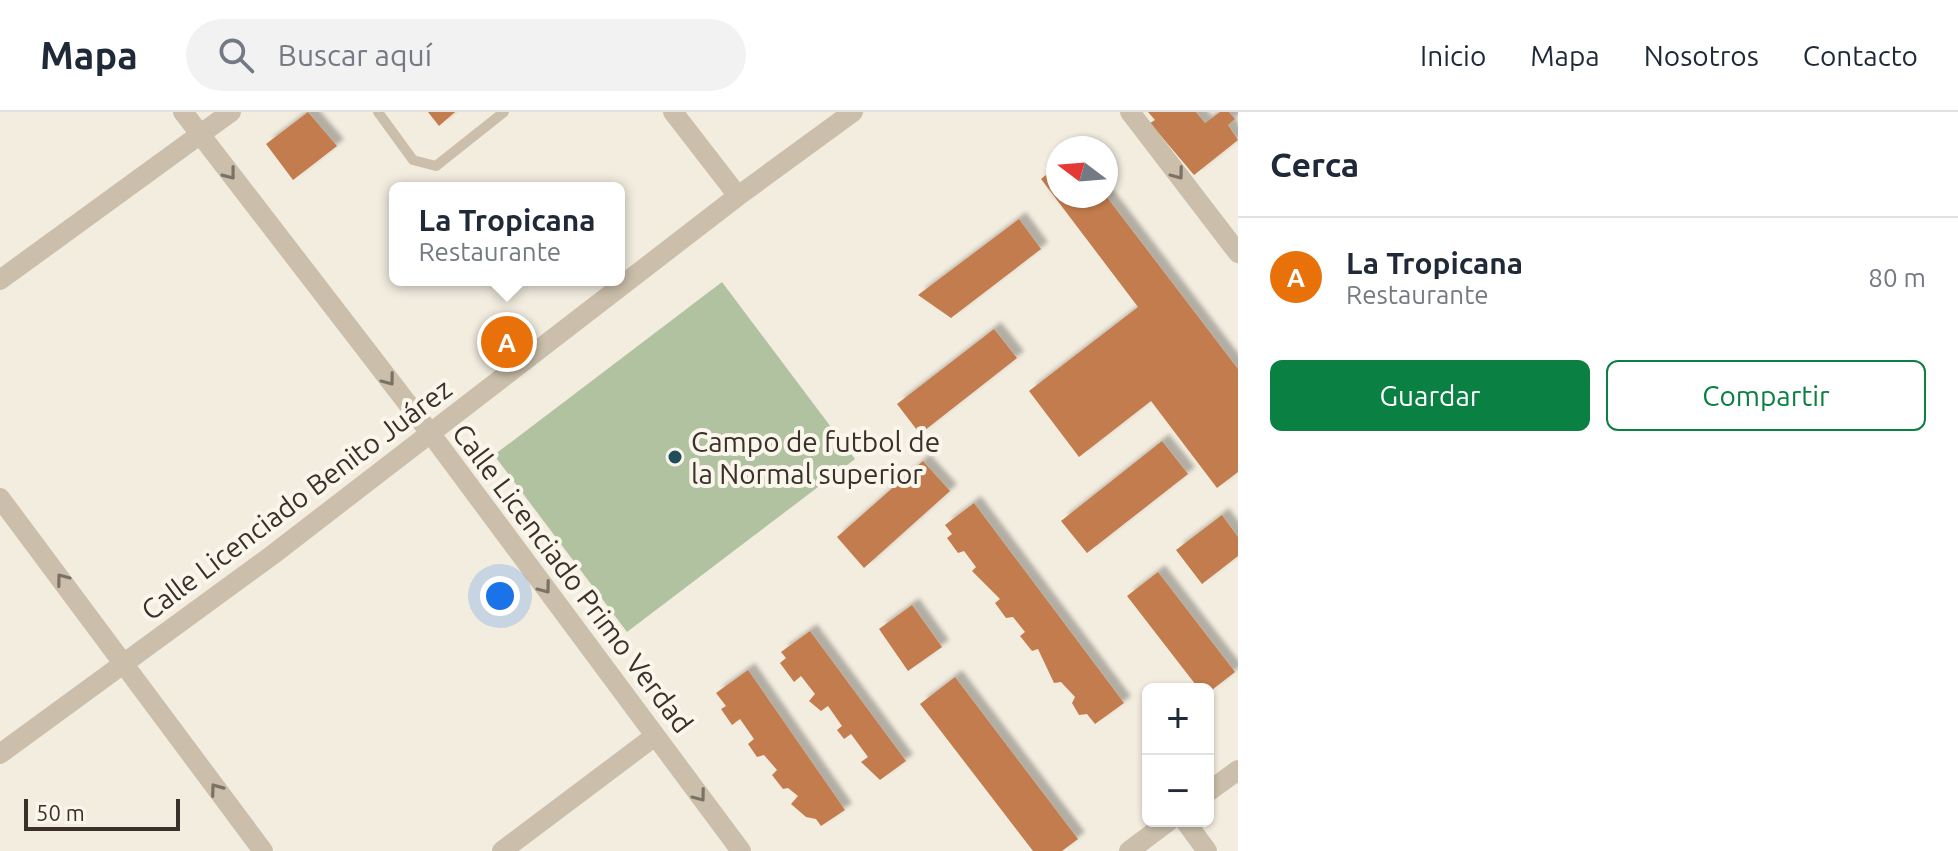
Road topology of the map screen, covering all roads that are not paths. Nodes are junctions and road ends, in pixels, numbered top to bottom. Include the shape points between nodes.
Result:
1 (183, 112) edge
2 (231, 112) edge
3 (378, 112) edge
4 (504, 112) edge
5 (673, 112) edge
6 (853, 112) edge
7 (1130, 112) edge
8 (200, 135) junction
9 (738, 196) junction
10 (1238, 253) edge
11 (0, 280) edge
12 (625, 284) edge
13 (622, 286) edge
14 (431, 434) junction
15 (0, 498) edge
16 (125, 663) junction
17 (655, 736) junction
18 (0, 754) edge
19 (1238, 770) edge
20 (1214, 788) edge
21 (1161, 827) edge
22 (1189, 827) edge
23 (263, 851) edge
24 (502, 851) edge
25 (741, 851) edge
26 (1129, 851) edge
27 (1207, 851) edge

1 - 8 street, Calle Licenciado Primo Verdad
2 - 8 street
3 - 4 lane via 413,160 436,166
5 - 9 street
6 - 9 street, Calle Licenciado Benito Juárez
7 -> 10 street
8 - 11 street
8 -> 14 street, Calle Licenciado Primo Verdad
9 - 12 street, Calle Licenciado Benito Juárez
13 - 14 street, Calle Licenciado Benito Juárez
14 - 16 street, Calle Licenciado Benito Juárez
14 -> 17 street, Calle Licenciado Primo Verdad
16 -> 15 street
16 - 18 street, Calle Licenciado Benito Juárez
23 -> 16 street
17 - 24 street
17 -> 25 street, Calle Licenciado Primo Verdad
19 - 20 street
21 - 26 street
22 - 27 street

